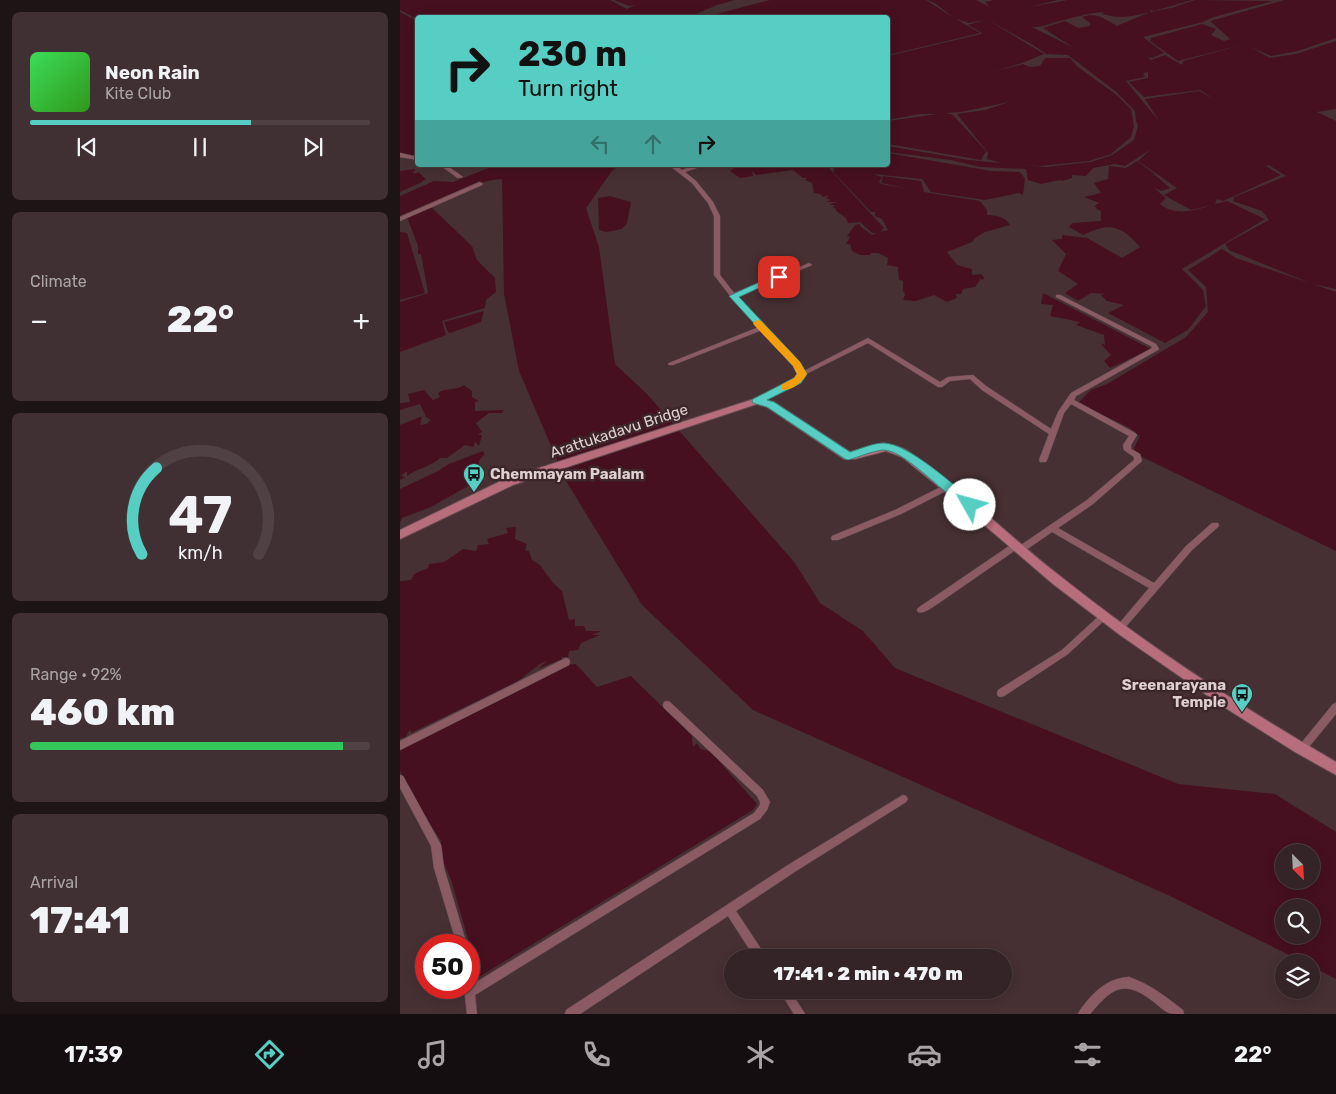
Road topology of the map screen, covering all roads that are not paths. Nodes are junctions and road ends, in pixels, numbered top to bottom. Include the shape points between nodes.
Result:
1 (400, 156) edge
2 (415, 158) edge
3 (446, 167) edge
4 (675, 167) edge
5 (696, 167) edge
6 (682, 172) junction
7 (460, 177) dead end
8 (480, 184) dead end
9 (400, 219) edge
10 (809, 265) dead end
11 (733, 296) junction
12 (1058, 296) dead end
13 (762, 328) junction
14 (671, 364) dead end
15 (802, 374) junction
16 (757, 401) junction
17 (1070, 401) junction
18 (1052, 433) junction
19 (1043, 460) dead end
20 (947, 487) junction
21 (1215, 525) dead end
22 (1053, 529) junction
23 (400, 535) edge
24 (835, 538) dead end
25 (1018, 548) junction
26 (1154, 587) junction
27 (920, 610) dead end
28 (1104, 616) junction
29 (1120, 628) junction
30 (566, 662) dead end
31 (1001, 693) dead end
32 (667, 705) dead end
33 (1336, 707) edge
34 (400, 746) edge
35 (1301, 750) junction
36 (1336, 769) edge
37 (400, 779) edge
38 (903, 799) dead end
39 (730, 909) junction
40 (459, 934) edge
41 (756, 949) edge
42 (480, 982) edge
43 (470, 999) edge
44 (790, 999) edge
45 (472, 1014) edge
46 (570, 1014) edge
47 (800, 1014) edge
48 (1083, 1014) edge
49 (1179, 1014) edge

1 - 2 street
3 - 7 street
4 - 6 street
5 - 6 street
6 - 11 street via 704,193 717,216 718,275
8 - 9 street
10 - 11 street
11 - 13 street
12 - 17 street via 1154,345 1156,349 1074,395
13 - 14 street
13 - 15 street via 797,364
15 - 16 street via 798,380
15 - 18 street via 868,340 940,385 948,379 971,377
16 - 20 main road via 770,404 848,456 883,446 898,450
16 - 23 main road, Arattukadavu Bridge via 509,482
17 - 18 street
17 - 22 street via 1133,435 1127,445 1138,461
18 - 19 street
20 - 24 street
20 - 25 main road
21 - 26 street via 1188,548
22 - 25 street
22 - 26 street
25 - 27 street via 973,573 960,586
25 - 28 main road
26 - 29 street
28 - 29 main road
28 - 31 street via 1066,652
29 - 35 main road
30 - 34 street
32 - 42 street via 760,793 766,807 758,816
33 - 35 street
35 - 36 main road
37 - 40 street via 436,845 439,868
38 - 39 street
39 - 41 street
39 - 46 street
43 - 45 street
44 - 47 street
48 - 49 street via 1112,984 1127,981

